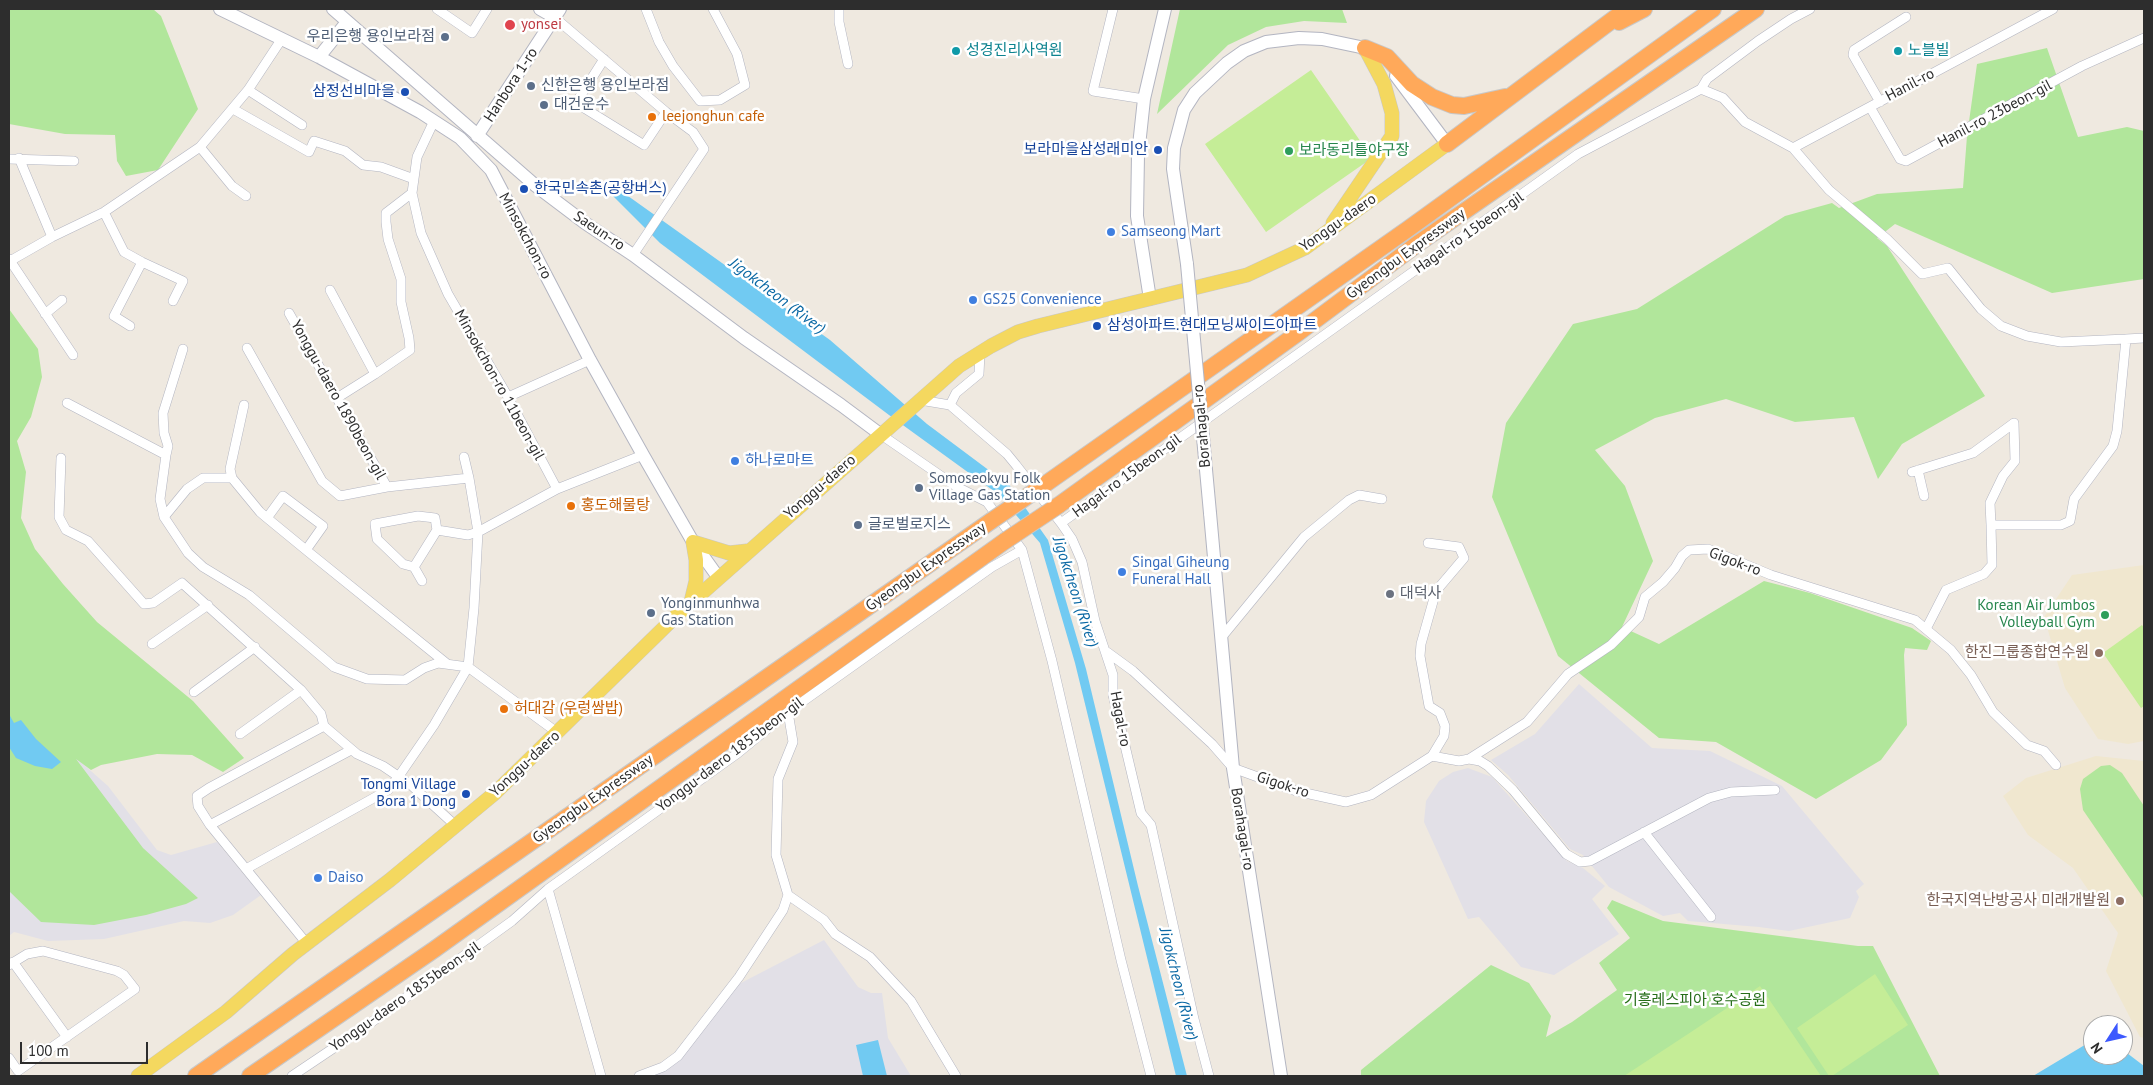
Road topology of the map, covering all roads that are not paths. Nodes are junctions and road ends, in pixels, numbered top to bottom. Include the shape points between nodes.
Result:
1 (220, 9) edge
2 (333, 9) edge
3 (437, 9) edge
4 (487, 9) edge
5 (540, 9) edge
6 (646, 9) edge
7 (714, 9) edge
8 (839, 9) edge
9 (1113, 9) edge
10 (1165, 9) edge
11 (1620, 9) edge
12 (1627, 9) edge
13 (1644, 9) edge
14 (1713, 9) edge
15 (1756, 9) edge
16 (1810, 9) edge
17 (2053, 9) edge
18 (557, 13) edge
19 (1906, 17) dead end
20 (347, 22) junction
21 (2144, 38) edge
22 (1589, 39) junction
23 (281, 40) junction
24 (1365, 48) junction
25 (319, 57) junction
26 (604, 59) junction
27 (848, 64) dead end
28 (1701, 89) junction
29 (248, 90) junction
30 (1510, 96) junction
31 (1144, 99) junction
32 (1880, 102) junction
33 (1870, 106) junction
34 (233, 108) junction
35 (666, 112) junction
36 (434, 121) junction
37 (302, 125) dead end
38 (478, 136) junction
39 (1447, 144) junction
40 (200, 147) junction
41 (1793, 148) junction
42 (19, 158) junction
43 (9, 159) edge
44 (74, 161) dead end
45 (414, 179) junction
46 (412, 193) junction
47 (246, 196) dead end
48 (104, 212) junction
49 (1325, 234) junction
50 (52, 237) junction
51 (636, 250) junction
52 (10, 260) edge
53 (142, 262) junction
54 (330, 290) dead end
55 (1150, 299) junction
56 (62, 300) dead end
57 (173, 301) dead end
58 (289, 313) dead end
59 (45, 314) junction
60 (130, 326) dead end
61 (2144, 338) edge
62 (2126, 340) junction
63 (247, 348) dead end
64 (183, 350) dead end
65 (980, 353) junction
66 (72, 355) dead end
67 (590, 360) junction
68 (374, 374) junction
69 (508, 397) junction
70 (924, 397) junction
71 (337, 398) junction
72 (67, 403) dead end
73 (244, 405) dead end
74 (950, 406) junction
75 (885, 430) junction
76 (166, 456) junction
77 (643, 456) junction
78 (464, 457) dead end
79 (61, 458) dead end
80 (232, 478) junction
81 (469, 478) junction
82 (387, 487) junction
83 (556, 489) junction
84 (1924, 496) dead end
85 (1382, 499) dead end
86 (164, 517) junction
87 (266, 518) junction
88 (1061, 523) junction
89 (1991, 525) junction
90 (437, 530) junction
91 (478, 532) junction
92 (693, 542) junction
93 (1428, 543) dead end
94 (306, 550) junction
95 (1022, 550) junction
96 (747, 551) junction
97 (414, 567) junction
98 (718, 577) junction
99 (422, 581) dead end
100 (691, 602) junction
101 (208, 605) junction
102 (1926, 629) junction
103 (1221, 638) junction
104 (152, 644) dead end
105 (255, 648) junction
106 (1107, 652) junction
107 (448, 665) junction
108 (468, 668) junction
109 (301, 690) junction
110 (194, 692) dead end
111 (788, 712) junction
112 (324, 726) junction
113 (558, 733) junction
114 (240, 734) dead end
115 (351, 750) junction
116 (1432, 756) junction
117 (1469, 759) junction
118 (2056, 765) dead end
119 (1233, 768) junction
120 (400, 776) junction
121 (1775, 790) dead end
122 (210, 825) junction
123 (456, 826) junction
124 (1644, 832) junction
125 (246, 869) junction
126 (548, 889) junction
127 (788, 895) junction
128 (1711, 918) dead end
129 (308, 945) junction
130 (11, 963) edge
131 (67, 1037) junction
132 (9, 1058) edge
133 (138, 1076) edge
134 (196, 1076) edge
135 (250, 1076) edge
136 (292, 1076) edge
137 (601, 1076) edge
138 (639, 1076) edge
139 (956, 1076) edge
140 (1151, 1076) edge
141 (1209, 1076) edge
142 (1281, 1076) edge

1 - 23 main road, Minsokchon-ro
2 - 20 main road, Saeun-ro
3 - 4 street via 472,33
5 - 18 main road
6 - 7 street via 673,66 700,100 720,100 745,85 737,54
8 - 27 street
9 - 31 street via 1093,91
10 - 31 main road
11 - 22 highway
12 - 22 highway, Yonggu-daero
13 - 22 highway
14 - 134 highway, Gyeongbu Expressway, bridge via 1044,485
15 - 135 highway, Gyeongbu Expressway, bridge via 1420,242 1298,333 588,840
16 - 28 street, Hagal-ro 15beon-gil via 1758,41 1707,79
17 - 32 street, Hanil-ro
18 - 26 street
18 - 38 main road, Hanbora 1-ro
19 - 32 street via 1854,50 1852,55
20 - 25 main road
20 - 38 main road, Saeun-ro
21 - 33 street, Hanil-ro 23beon-gil via 2082,66 1906,161 1900,159
22 - 30 highway, Yonggu-daero
23 - 25 main road, Minsokchon-ro
23 - 29 street
24 - 30 highway via 1387,57 1412,84 1452,105 1464,106
24 - 39 main road, Borahagal-ro via 1383,59
24 - 49 main road via 1384,84 1392,113 1392,136
24 - 103 main road, Borahagal-ro, bridge via 1322,38 1299,38 1266,42 1244,51 1195,93 1184,110 1174,148 1173,168 1186,264
25 - 36 main road, Minsokchon-ro
26 - 35 street
26 - 35 street via 576,103 644,145
28 - 41 street via 1724,98 1745,122
28 - 88 street, Hagal-ro 15beon-gil via 1578,154
29 - 34 street
29 - 37 street
30 - 39 highway, Yonggu-daero
31 - 55 main road via 1137,200
32 - 33 street, Hanil-ro
33 - 41 street, Hanil-ro
34 - 40 street
34 - 45 street via 308,152 314,141 345,151 363,165 382,167
35 - 51 street via 693,132 704,149
36 - 45 street, Minsokchon-ro 11beon-gil via 417,157
36 - 67 main road, Minsokchon-ro via 460,138 491,170
38 - 51 main road, Saeun-ro via 585,223
39 - 49 main road, Yonggu-daero
40 - 47 street via 232,186
40 - 48 street
41 - 62 street via 1829,190 1887,239 1922,274 1948,268 1981,309 2001,326 2027,336 2061,342
42 - 43 street
42 - 44 street
42 - 50 street
45 - 46 street, Minsokchon-ro 11beon-gil
46 - 68 street via 386,213 388,239 401,280 400,302 410,350
46 - 69 street, Minsokchon-ro 11beon-gil via 421,233 440,278
48 - 50 street
48 - 53 street via 124,252
49 - 55 main road, Yonggu-daero via 1305,248 1248,275
50 - 52 street
51 - 75 main road, Saeun-ro via 744,338 841,405
52 - 59 street
53 - 57 street via 183,281
53 - 60 street via 114,316
54 - 68 street
55 - 65 main road, Yonggu-daero via 1018,332
56 - 59 street
58 - 71 street, Yonggu-daero 1890beon-gil
59 - 66 street
61 - 62 street
62 - 89 street via 2113,446 2074,499 2070,521 2062,526
63 - 82 street, Yonggu-daero 1890beon-gil via 322,481 340,496
64 - 76 street via 163,413 168,446
65 - 70 main road, Yonggu-daero via 959,366
65 - 74 street via 979,374 956,393
67 - 69 street
67 - 77 main road, Minsokchon-ro
68 - 71 street
69 - 83 street, Minsokchon-ro 11beon-gil
70 - 74 street
70 - 75 main road, Yonggu-daero
71 - 82 street, Yonggu-daero 1890beon-gil
72 - 76 street
73 - 80 street via 230,469
74 - 88 street, Hagal-ro via 1007,454
75 - 95 street via 957,487 987,502
75 - 96 main road, Yonggu-daero
76 - 86 street via 160,499
77 - 83 street
77 - 92 main road, Minsokchon-ro
78 - 81 street
79 - 101 street via 59,517 66,530 88,541 144,604 153,602 182,583
80 - 86 street via 203,478 187,489
80 - 87 street
81 - 82 street, Yonggu-daero 1890beon-gil
81 - 91 street
83 - 91 street
84 - 89 street via 1915,471 1973,453 2014,423 2015,461 1990,503
85 - 103 street via 1359,495 1304,537
86 - 107 street via 188,553 203,567 249,596 334,667 367,679 405,680 438,663
87 - 94 street
87 - 94 street via 283,496 323,526
88 - 106 street, Hagal-ro via 1082,562 1095,621
89 - 102 street via 1992,565 1984,574 1946,590
90 - 91 street via 468,535
90 - 97 street
90 - 97 street via 435,518 418,516 371,525 377,539 403,564
91 - 108 street
92 - 96 main road via 729,553
92 - 98 main road, Minsokchon-ro
92 - 100 main road via 696,581
93 - 116 street, Gigok-ro via 1459,547 1464,558 1436,591 1421,644 1420,656 1430,706 1440,714 1445,726 1444,736
94 - 107 street
95 - 111 street, Yonggu-daero 1855beon-gil via 992,567
95 - 140 street via 1052,661
96 - 98 main road, Yonggu-daero
97 - 99 street
98 - 100 main road, Yonggu-daero
100 - 113 main road, Yonggu-daero
101 - 104 street
101 - 105 street
102 - 117 street, Gigok-ro via 1915,620 1771,575 1708,549 1689,550 1663,582 1645,597 1639,617 1611,645 1568,674 1527,722
102 - 118 street, Gigok-ro via 1951,650 1971,675 1993,712 2027,745 2044,751
103 - 119 main road, Borahagal-ro
105 - 109 street
105 - 110 street
106 - 119 street, Gigok-ro via 1133,671 1212,744
106 - 141 street, Hagal-ro via 1113,675 1112,694 1129,765 1141,813 1151,825
107 - 108 street
108 - 113 street
108 - 120 street
109 - 112 street via 320,714
109 - 114 street
111 - 126 street, Yonggu-daero 1855beon-gil via 738,752
111 - 127 street via 792,742 778,779 776,855
112 - 115 street
112 - 122 street via 197,796 198,806
113 - 123 main road, Yonggu-daero via 495,794
115 - 120 street
115 - 122 street
116 - 117 street via 1459,761
116 - 119 street, Gigok-ro via 1371,795 1346,802 1296,791
117 - 124 street via 1488,766 1514,790 1572,859 1590,861
119 - 142 main road, Borahagal-ro
120 - 123 street
120 - 125 street via 388,790
121 - 124 street via 1731,792 1708,798
122 - 125 street
123 - 129 main road, Yonggu-daero
124 - 128 street
125 - 129 street
126 - 136 street, Yonggu-daero 1855beon-gil via 512,921
126 - 137 street
127 - 138 street via 783,910 739,977 678,1056 663,1067
127 - 139 street via 824,920 835,934 870,957 910,1001
129 - 133 main road, Yonggu-daero via 293,954 226,1012
130 - 131 street
130 - 131 street via 27,954 43,951 118,971 136,989
131 - 132 street via 18,1071

